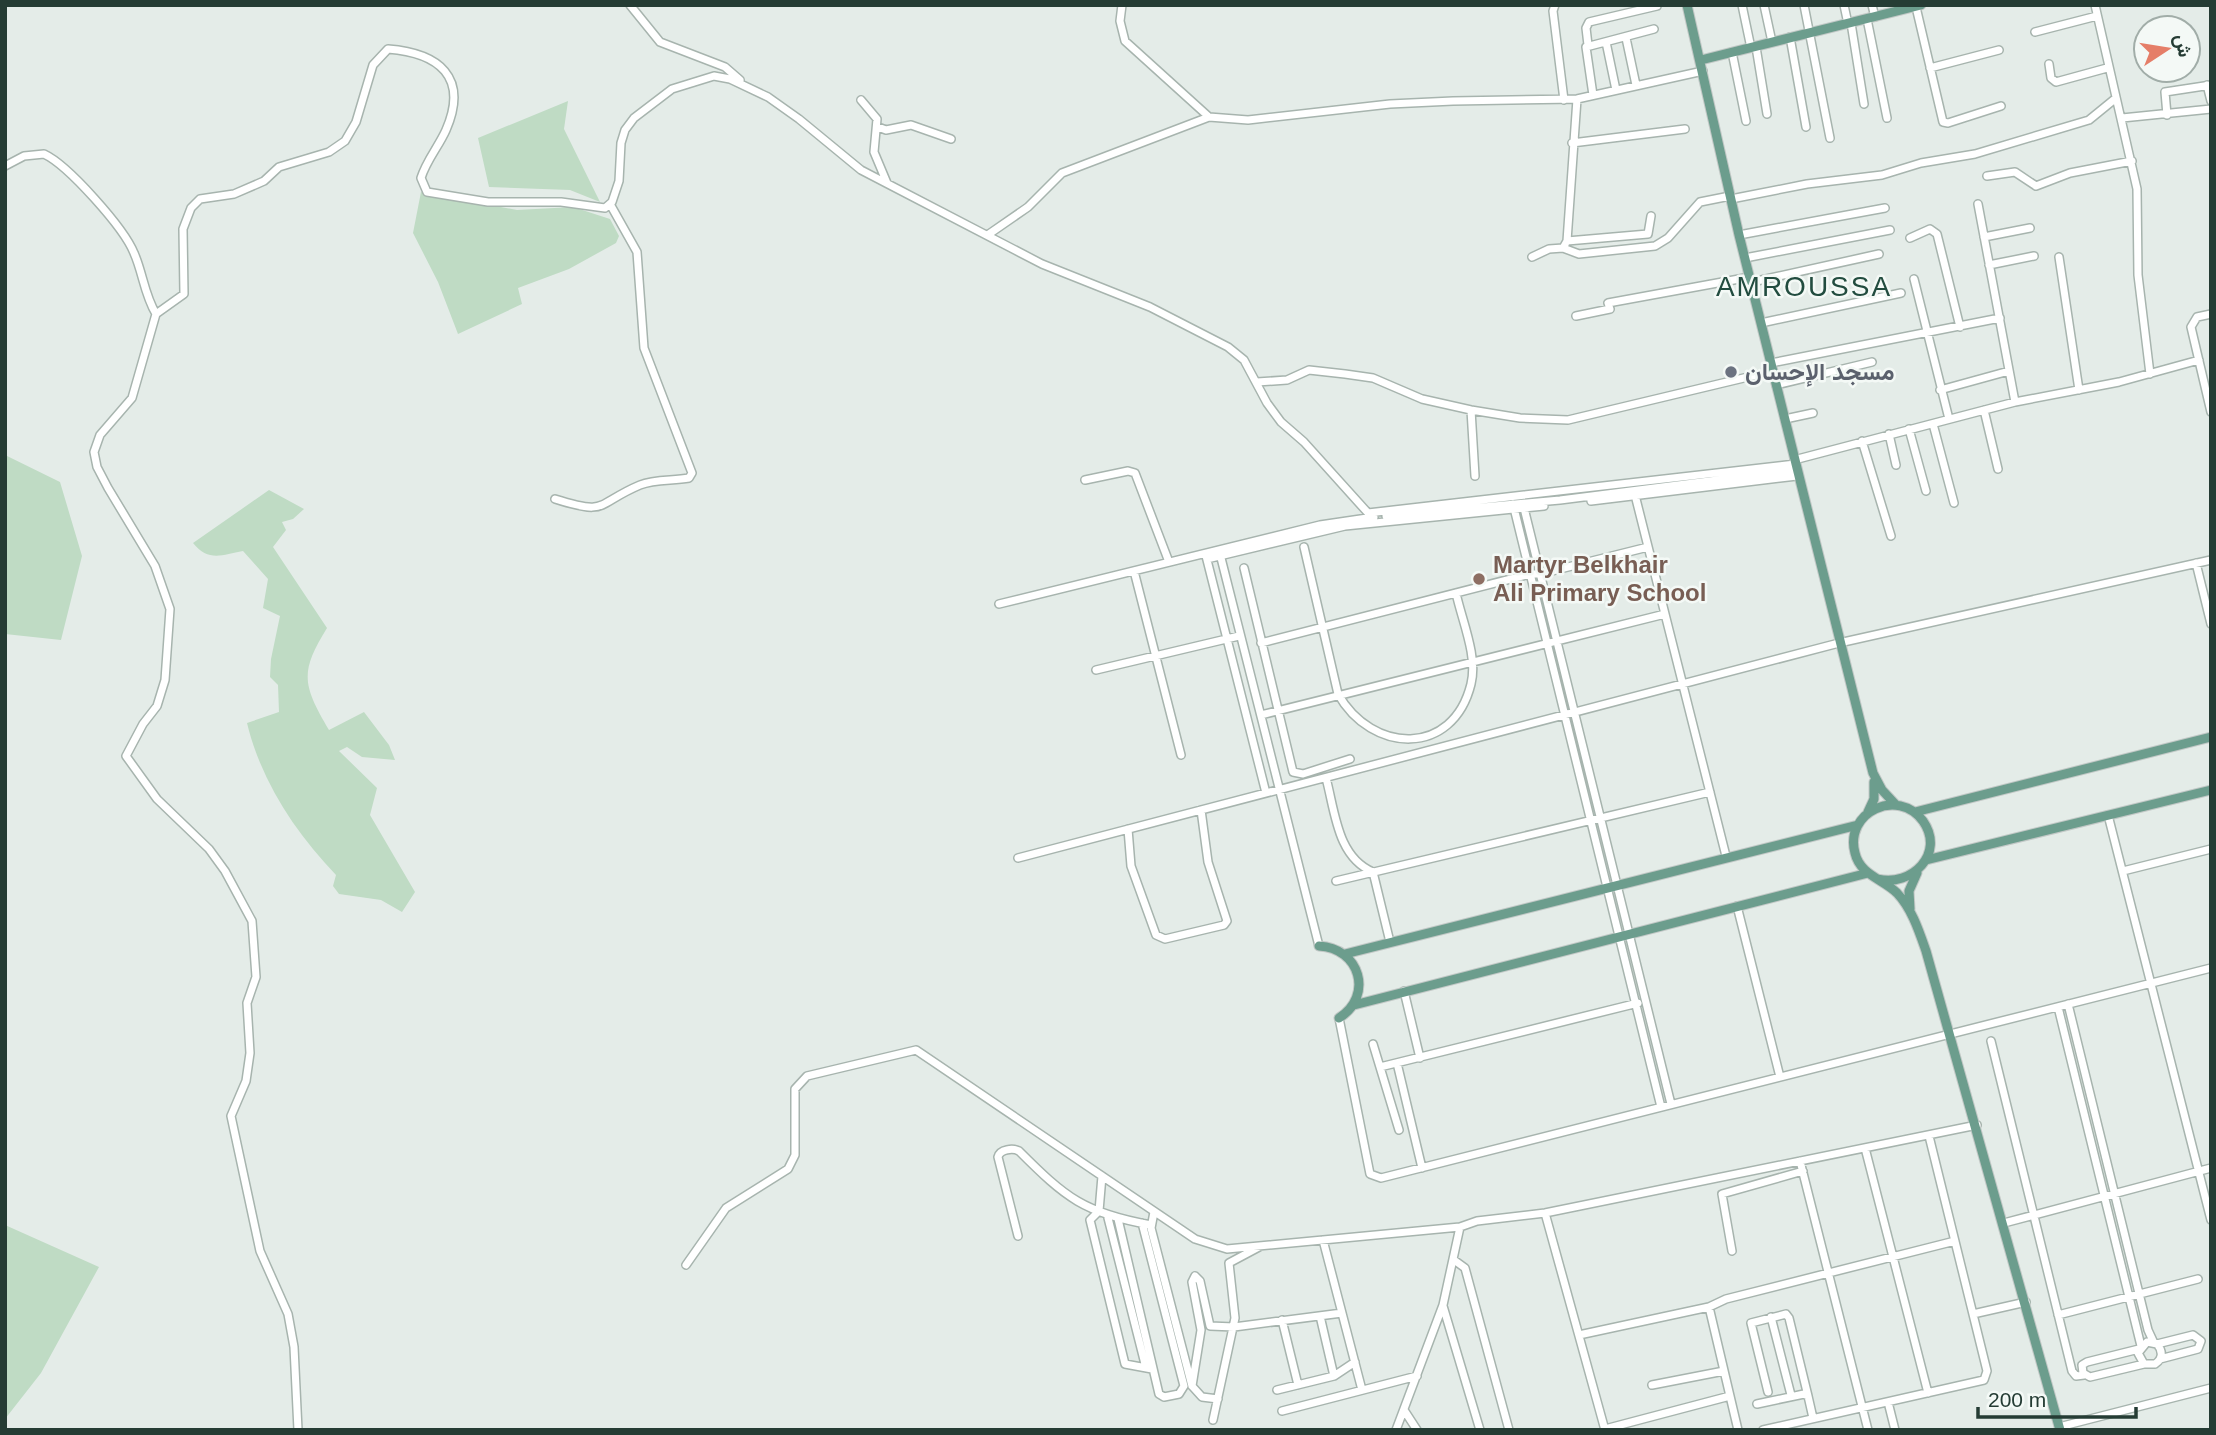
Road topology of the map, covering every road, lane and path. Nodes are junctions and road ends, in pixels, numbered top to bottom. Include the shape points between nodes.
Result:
1 (630, 5) edge
2 (1122, 5) edge
3 (1555, 5) edge
4 (1687, 5) edge
5 (1742, 5) edge
6 (1764, 5) edge
7 (1804, 5) edge
8 (1844, 5) edge
9 (1872, 5) edge
10 (2095, 5) edge
11 (1657, 6) edge
12 (1918, 6) edge
13 (1902, 8) edge
14 (2097, 16) junction
15 (1871, 18) junction
16 (1849, 24) junction
17 (1654, 29) dead end
18 (2035, 32) dead end
19 (1810, 33) junction
20 (1790, 37) junction
21 (1626, 38) junction
22 (1606, 41) junction
23 (1772, 42) junction
24 (1588, 45) junction
25 (1754, 47) junction
26 (1999, 50) dead end
27 (1732, 52) junction
28 (1701, 60) junction
29 (2049, 64) dead end
30 (1930, 68) junction
31 (2107, 68) junction
32 (1703, 71) junction
33 (1636, 85) junction
34 (2209, 85) edge
35 (748, 88) junction
36 (1616, 90) junction
37 (1593, 95) junction
38 (1577, 99) junction
39 (2116, 99) junction
40 (861, 100) dead end
41 (1564, 100) junction
42 (2211, 101) edge
43 (1864, 104) dead end
44 (2001, 106) dead end
45 (2211, 109) edge
46 (1767, 114) dead end
47 (2166, 115) junction
48 (1209, 117) junction
49 (1887, 118) dead end
50 (2122, 118) junction
51 (1746, 121) dead end
52 (878, 127) junction
53 (1806, 127) dead end
54 (1685, 129) dead end
55 (1830, 138) dead end
56 (951, 139) dead end
57 (1572, 143) junction
58 (2132, 161) junction
59 (5, 166) edge
60 (1987, 176) dead end
61 (888, 184) junction
62 (1730, 197) junction
63 (610, 204) junction
64 (1978, 204) dead end
65 (1885, 208) dead end
66 (1651, 216) dead end
67 (2030, 228) dead end
68 (1889, 230) dead end
69 (989, 234) junction
70 (1738, 235) junction
71 (1984, 237) junction
72 (1910, 238) dead end
73 (1565, 245) junction
74 (1879, 254) dead end
75 (2034, 256) dead end
76 (1532, 257) dead end
77 (2059, 257) dead end
78 (1745, 258) junction
79 (1989, 265) junction
80 (1751, 279) junction
81 (1914, 279) dead end
82 (1901, 293) dead end
83 (156, 314) junction
84 (2211, 314) edge
85 (1576, 316) dead end
86 (2000, 318) junction
87 (1761, 323) junction
88 (1960, 327) junction
89 (1927, 333) junction
90 (2199, 360) junction
91 (1872, 362) dead end
92 (1772, 367) junction
93 (2009, 372) junction
94 (2150, 374) junction
95 (1256, 382) junction
96 (1776, 385) junction
97 (1940, 390) junction
98 (2079, 390) junction
99 (2015, 402) junction
100 (1471, 410) junction
101 (1984, 410) junction
102 (2211, 412) edge
103 (1812, 413) dead end
104 (1785, 419) junction
105 (1949, 419) junction
106 (1933, 424) junction
107 (1909, 429) junction
108 (1889, 434) junction
109 (1862, 440) junction
110 (1896, 465) dead end
111 (1796, 468) junction
112 (1998, 470) dead end
113 (1475, 476) dead end
114 (1085, 480) dead end
115 (1926, 491) dead end
116 (1635, 494) junction
117 (555, 499) dead end
118 (1954, 503) dead end
119 (1523, 506) junction
120 (1513, 507) junction
121 (1891, 536) dead end
122 (1304, 547) dead end
123 (1648, 547) junction
124 (1220, 553) junction
125 (1206, 556) junction
126 (2211, 560) edge
127 (1169, 562) junction
128 (2196, 563) junction
129 (1244, 568) dead end
130 (1134, 571) junction
131 (1530, 574) junction
132 (1540, 574) junction
133 (1456, 593) junction
134 (999, 604) dead end
135 (1665, 614) junction
136 (2211, 624) edge
137 (1323, 627) junction
138 (1239, 636) junction
139 (1226, 639) junction
140 (1556, 641) junction
141 (1261, 643) junction
142 (1839, 643) junction
143 (1547, 644) junction
144 (1156, 656) junction
145 (1473, 662) junction
146 (1096, 670) dead end
147 (1683, 684) junction
148 (1339, 696) junction
149 (1278, 711) junction
150 (1574, 713) junction
151 (1261, 715) junction
152 (1564, 715) junction
153 (2211, 737) edge
154 (1181, 755) dead end
155 (1350, 760) dead end
156 (1874, 773) junction
157 (1326, 778) junction
158 (1281, 789) junction
159 (2211, 790) edge
160 (1710, 792) junction
161 (1266, 793) junction
162 (1896, 804) junction
163 (1201, 810) junction
164 (1915, 812) junction
165 (1867, 813) junction
166 (2108, 815) junction
167 (1600, 819) junction
168 (1590, 821) junction
169 (1858, 825) junction
170 (1128, 829) junction
171 (2211, 849) edge
172 (1726, 856) junction
173 (1018, 858) dead end
174 (1926, 860) junction
175 (1918, 871) junction
176 (1373, 872) junction
177 (2123, 872) junction
178 (1868, 873) junction
179 (1878, 879) junction
180 (1336, 881) dead end
181 (1611, 885) junction
182 (1737, 906) junction
183 (1911, 914) junction
184 (1623, 935) junction
185 (1390, 942) junction
186 (1320, 946) joint
187 (1345, 954) junction
188 (2211, 968) edge
189 (2151, 983) junction
190 (1404, 991) junction
191 (1645, 1002) junction
192 (1635, 1004) junction
193 (2068, 1004) junction
194 (1354, 1005) junction
195 (2058, 1007) junction
196 (1339, 1018) joint
197 (1950, 1033) junction
198 (1991, 1041) dead end
199 (1373, 1044) dead end
200 (1420, 1058) junction
201 (1397, 1063) junction
202 (1380, 1068) junction
203 (1780, 1077) junction
204 (2086, 1082) junction
205 (2076, 1084) junction
206 (1671, 1104) junction
207 (1661, 1107) junction
208 (1977, 1125) junction
209 (1399, 1130) dead end
210 (1929, 1136) junction
211 (1865, 1148) junction
212 (1800, 1161) junction
213 (1422, 1168) junction
214 (2211, 1168) edge
215 (1803, 1171) junction
216 (2199, 1171) junction
217 (1102, 1176) junction
218 (2109, 1193) junction
219 (1098, 1211) junction
220 (1154, 1212) junction
221 (1545, 1213) junction
222 (2034, 1214) junction
223 (1108, 1218) junction
224 (1118, 1219) junction
225 (2211, 1220) edge
226 (2004, 1223) junction
227 (1146, 1224) junction
228 (1460, 1227) junction
229 (1018, 1236) dead end
230 (1323, 1240) junction
231 (1955, 1241) junction
232 (1259, 1246) junction
233 (1732, 1251) dead end
234 (1894, 1257) junction
235 (1454, 1260) junction
236 (686, 1265) dead end
237 (1830, 1274) junction
238 (2198, 1279) dead end
239 (2135, 1295) junction
240 (2026, 1302) junction
241 (1443, 1305) junction
242 (1709, 1307) junction
243 (1342, 1313) junction
244 (1973, 1314) junction
245 (2058, 1315) junction
246 (1320, 1316) junction
247 (1771, 1317) junction
248 (1282, 1320) junction
249 (1234, 1326) junction
250 (1579, 1335) junction
251 (2156, 1344) junction
252 (2140, 1348) junction
253 (2160, 1359) junction
254 (1355, 1362) junction
255 (2144, 1364) junction
256 (1149, 1368) junction
257 (1724, 1371) junction
258 (2084, 1375) junction
259 (1334, 1376) junction
260 (1417, 1376) junction
261 (1298, 1385) junction
262 (1652, 1385) dead end
263 (1192, 1386) junction
264 (2211, 1388) edge
265 (1277, 1390) dead end
266 (1362, 1390) junction
267 (1768, 1392) dead end
268 (1928, 1394) junction
269 (1791, 1395) junction
270 (1730, 1396) junction
271 (1808, 1396) junction
272 (1218, 1399) junction
273 (1888, 1402) junction
274 (1757, 1404) dead end
275 (1862, 1407) junction
276 (1404, 1410) junction
277 (1282, 1411) dead end
278 (1813, 1418) junction
279 (1213, 1420) dead end
280 (1778, 1428) edge
281 (2060, 1428) edge
282 (1605, 1429) edge
283 (298, 1430) edge
284 (1396, 1430) edge
285 (1417, 1430) edge
286 (1480, 1430) edge
287 (1509, 1430) edge
288 (1738, 1430) edge
289 (1763, 1430) edge
290 (1868, 1430) edge
291 (1895, 1430) edge

1 - 35 street via 660,42 725,67
2 - 48 street via 1125,41
3 - 41 street
4 - 28 main road
5 - 25 street
6 - 23 street
7 - 19 street
8 - 16 street
9 - 15 street
10 - 14 street
11 - 24 street via 1589,22
12 - 13 main road
12 - 30 street
13 - 15 main road
14 - 18 street
14 - 31 street
15 - 16 main road
15 - 49 street
16 - 19 main road
16 - 43 street
17 - 21 street
19 - 20 main road
19 - 55 street
20 - 23 main road
20 - 53 street
21 - 22 street
21 - 33 street
22 - 24 street
22 - 36 street
23 - 25 main road
24 - 37 street
25 - 27 main road
25 - 46 street
26 - 30 street
27 - 28 main road
27 - 51 street
28 - 32 main road
29 - 31 street via 2056,82
30 - 44 street via 1943,122
31 - 39 street
32 - 33 street
32 - 62 main road
33 - 36 street
34 - 42 street
34 - 47 street via 2164,93
35 - 61 street via 799,118 846,161
35 - 63 street via 714,76 672,89 643,109 625,130 620,181
36 - 37 street
37 - 38 street
38 - 41 street
38 - 57 street
39 - 50 street
39 - 62 street via 2089,120 1975,155
40 - 52 street
41 - 48 street via 1390,104 1248,120
45 - 47 street
47 - 50 street
48 - 69 street via 1062,173 1028,207
50 - 58 street
52 - 56 street via 911,125
52 - 61 street via 874,152
54 - 57 street
57 - 73 street
58 - 60 street via 2070,173 2036,186 2015,172
58 - 94 street via 2140,214 2138,275
59 - 83 street via 24,156 44,154 87,191 133,250
61 - 69 street
62 - 70 main road
62 - 73 street via 1700,202 1655,246 1579,254
63 - 83 street via 597,209 561,202 488,202 427,192 421,178 452,110 452,79 444,68 414,51 388,49 373,65 356,122 345,141 329,152 279,167 264,181 234,194 210,196 191,208 183,229 184,294
63 - 117 street via 637,252 644,348 692,473 689,478 640,485 600,507 587,509
64 - 71 street
65 - 70 street
66 - 73 street via 1648,234
67 - 71 street
68 - 78 street
69 - 95 street via 1042,264 1215,338 1244,360
70 - 78 main road
71 - 79 street
72 - 88 street via 1930,229 1937,234
73 - 76 street
74 - 80 street
75 - 79 street
77 - 98 street
78 - 80 main road
79 - 86 street
80 - 85 street via 1608,303 1610,309
80 - 87 main road
81 - 89 street
82 - 87 street
83 - 283 street via 132,398 100,435 94,452 108,488 155,566 170,609 157,706 126,756 157,799 209,849 251,921 256,977 247,1003 250,1053 246,1081 231,1116 260,1251 288,1314
84 - 90 street via 2192,323
86 - 88 street
86 - 93 street
87 - 92 main road
88 - 89 street
89 - 92 street
89 - 97 street
90 - 94 street
90 - 102 street
91 - 96 street
92 - 96 main road
92 - 100 street via 1568,421
93 - 97 street
93 - 99 street
94 - 98 street
95 - 100 street via 1287,380 1309,370 1345,373
95 - 111 street via 1282,422 1368,513
96 - 104 main road
97 - 105 street
98 - 99 street
99 - 101 street
100 - 113 street
101 - 105 street
101 - 112 street
103 - 104 street
104 - 111 main road
105 - 106 street
106 - 107 street
106 - 118 street
107 - 108 street
107 - 115 street
108 - 109 street
108 - 110 street
109 - 111 street
109 - 121 street
111 - 116 street
111 - 142 main road
114 - 127 street via 1128,471 1137,474
116 - 119 street
116 - 123 street
119 - 120 street
119 - 132 street
120 - 124 street via 1338,521
120 - 131 street
122 - 137 street
123 - 132 street
123 - 135 street
124 - 125 street
124 - 138 street
125 - 127 street
125 - 139 street
126 - 128 street
127 - 130 street
128 - 136 street
128 - 142 street
129 - 141 street
130 - 134 street
130 - 144 street
131 - 132 street
131 - 133 street
131 - 143 street
132 - 140 street
133 - 137 street
133 - 145 street
135 - 140 street
135 - 147 street
137 - 141 street
137 - 148 street
138 - 139 street
138 - 151 street
139 - 144 street
139 - 161 street
140 - 143 street
140 - 150 street
141 - 149 street
142 - 147 street
142 - 156 main road
143 - 145 street
143 - 152 street
144 - 146 street
144 - 154 street
145 - 148 street
145 - 148 street via 1472,682 1457,713 1445,726 1415,739 1381,735 1363,726
147 - 150 street
147 - 160 street
148 - 149 street
149 - 151 street
149 - 155 street via 1297,775
150 - 152 street
150 - 167 street
151 - 158 street
152 - 157 street
152 - 168 street
153 - 164 main road
156 - 162 main road
156 - 165 main road via 1875,794
157 - 158 street
157 - 176 street via 1345,848 1356,863
158 - 161 street
158 - 186 street
159 - 166 main road
160 - 167 street
160 - 172 street
161 - 163 street
162 - 164 main road
162 - 165 main road
163 - 170 street
163 - 170 street via 1208,862 1227,921 1224,925 1166,939 1156,935 1131,866
164 - 174 main road via 1929,834
165 - 169 main road
166 - 174 main road
166 - 177 street
167 - 168 street
167 - 181 street
168 - 176 street
168 - 181 street
169 - 172 main road
169 - 178 main road via 1854,851
170 - 173 street
171 - 177 street
172 - 181 main road
174 - 175 main road
175 - 179 main road via 1899,881
175 - 183 main road via 1909,891
176 - 180 street
176 - 185 street
177 - 189 street
178 - 179 main road
178 - 182 main road
179 - 183 main road via 1897,894
181 - 184 street
181 - 185 main road
182 - 184 main road
182 - 203 street
183 - 197 main road
184 - 190 main road
184 - 191 street
184 - 192 street
185 - 187 main road
186 - 187 main road
187 - 194 main road via 1360,980
188 - 189 street
189 - 193 street
189 - 216 street
190 - 194 main road
190 - 200 street
191 - 192 street
191 - 206 street
192 - 200 street
192 - 207 street
193 - 195 street
193 - 204 street
194 - 196 main road
195 - 197 street
195 - 205 street
196 - 213 street via 1370,1174 1381,1178
197 - 203 street
197 - 208 main road
198 - 222 street
199 - 202 street
200 - 201 street
201 - 202 street
201 - 213 street
202 - 209 street
203 - 206 street
204 - 205 street
204 - 218 street
205 - 218 street
206 - 207 street
207 - 213 street
208 - 210 street
208 - 226 main road
210 - 211 street
210 - 231 street
211 - 212 street
211 - 234 street
212 - 215 street
212 - 221 street
214 - 216 street
215 - 233 street via 1722,1194
215 - 237 street
216 - 218 street
216 - 225 street
217 - 219 street
217 - 220 street
217 - 236 street via 916,1051 891,1055 799,1081 795,1089 795,1155 788,1169 726,1208
218 - 222 street
218 - 239 street
219 - 223 street
219 - 229 street via 1065,1196 1019,1151 1002,1151 998,1157
219 - 256 street via 1090,1220 1125,1364
220 - 227 street
220 - 232 street via 1212,1247
221 - 228 street
221 - 250 street
222 - 226 street
222 - 245 street
223 - 224 street
223 - 256 street
224 - 227 street
224 - 256 street
226 - 240 main road
227 - 256 street via 1182,1391 1164,1397 1158,1394
227 - 263 street
228 - 230 street
228 - 235 street
230 - 232 street
230 - 243 street
231 - 234 street
231 - 244 street
232 - 249 street via 1229,1263
234 - 237 street
234 - 268 street
235 - 241 street
235 - 287 street via 1465,1268
237 - 242 street
237 - 275 street
238 - 239 street
239 - 245 street
239 - 251 street
239 - 252 street
240 - 244 street
240 - 281 main road
241 - 260 street
241 - 286 street
242 - 250 street
242 - 257 street
243 - 246 street
243 - 254 street
244 - 268 street via 1987,1371 1984,1380
245 - 258 street via 2072,1371
246 - 248 street
246 - 259 street
247 - 267 street via 1751,1325
247 - 269 street
247 - 271 street via 1786,1314 1789,1318
248 - 249 street
248 - 261 street
249 - 263 street via 1208,1324 1200,1280 1193,1278 1201,1334
249 - 272 street
250 - 282 street
251 - 252 street
251 - 253 street
251 - 253 street via 2193,1335 2201,1341 2198,1349
252 - 255 street
252 - 258 street via 2087,1362 2082,1368
253 - 255 street
254 - 259 street
254 - 266 street
255 - 258 street
257 - 262 street
257 - 270 street
259 - 261 street
260 - 266 street
260 - 276 street
261 - 265 street
263 - 272 street via 1202,1397
264 - 281 street
266 - 277 street
268 - 273 street
269 - 271 street
269 - 274 street
270 - 282 street
270 - 288 street
271 - 278 street
272 - 279 street
273 - 275 street
273 - 291 street
275 - 278 street
275 - 290 street
276 - 284 street
276 - 285 street
278 - 280 street
280 - 289 street

